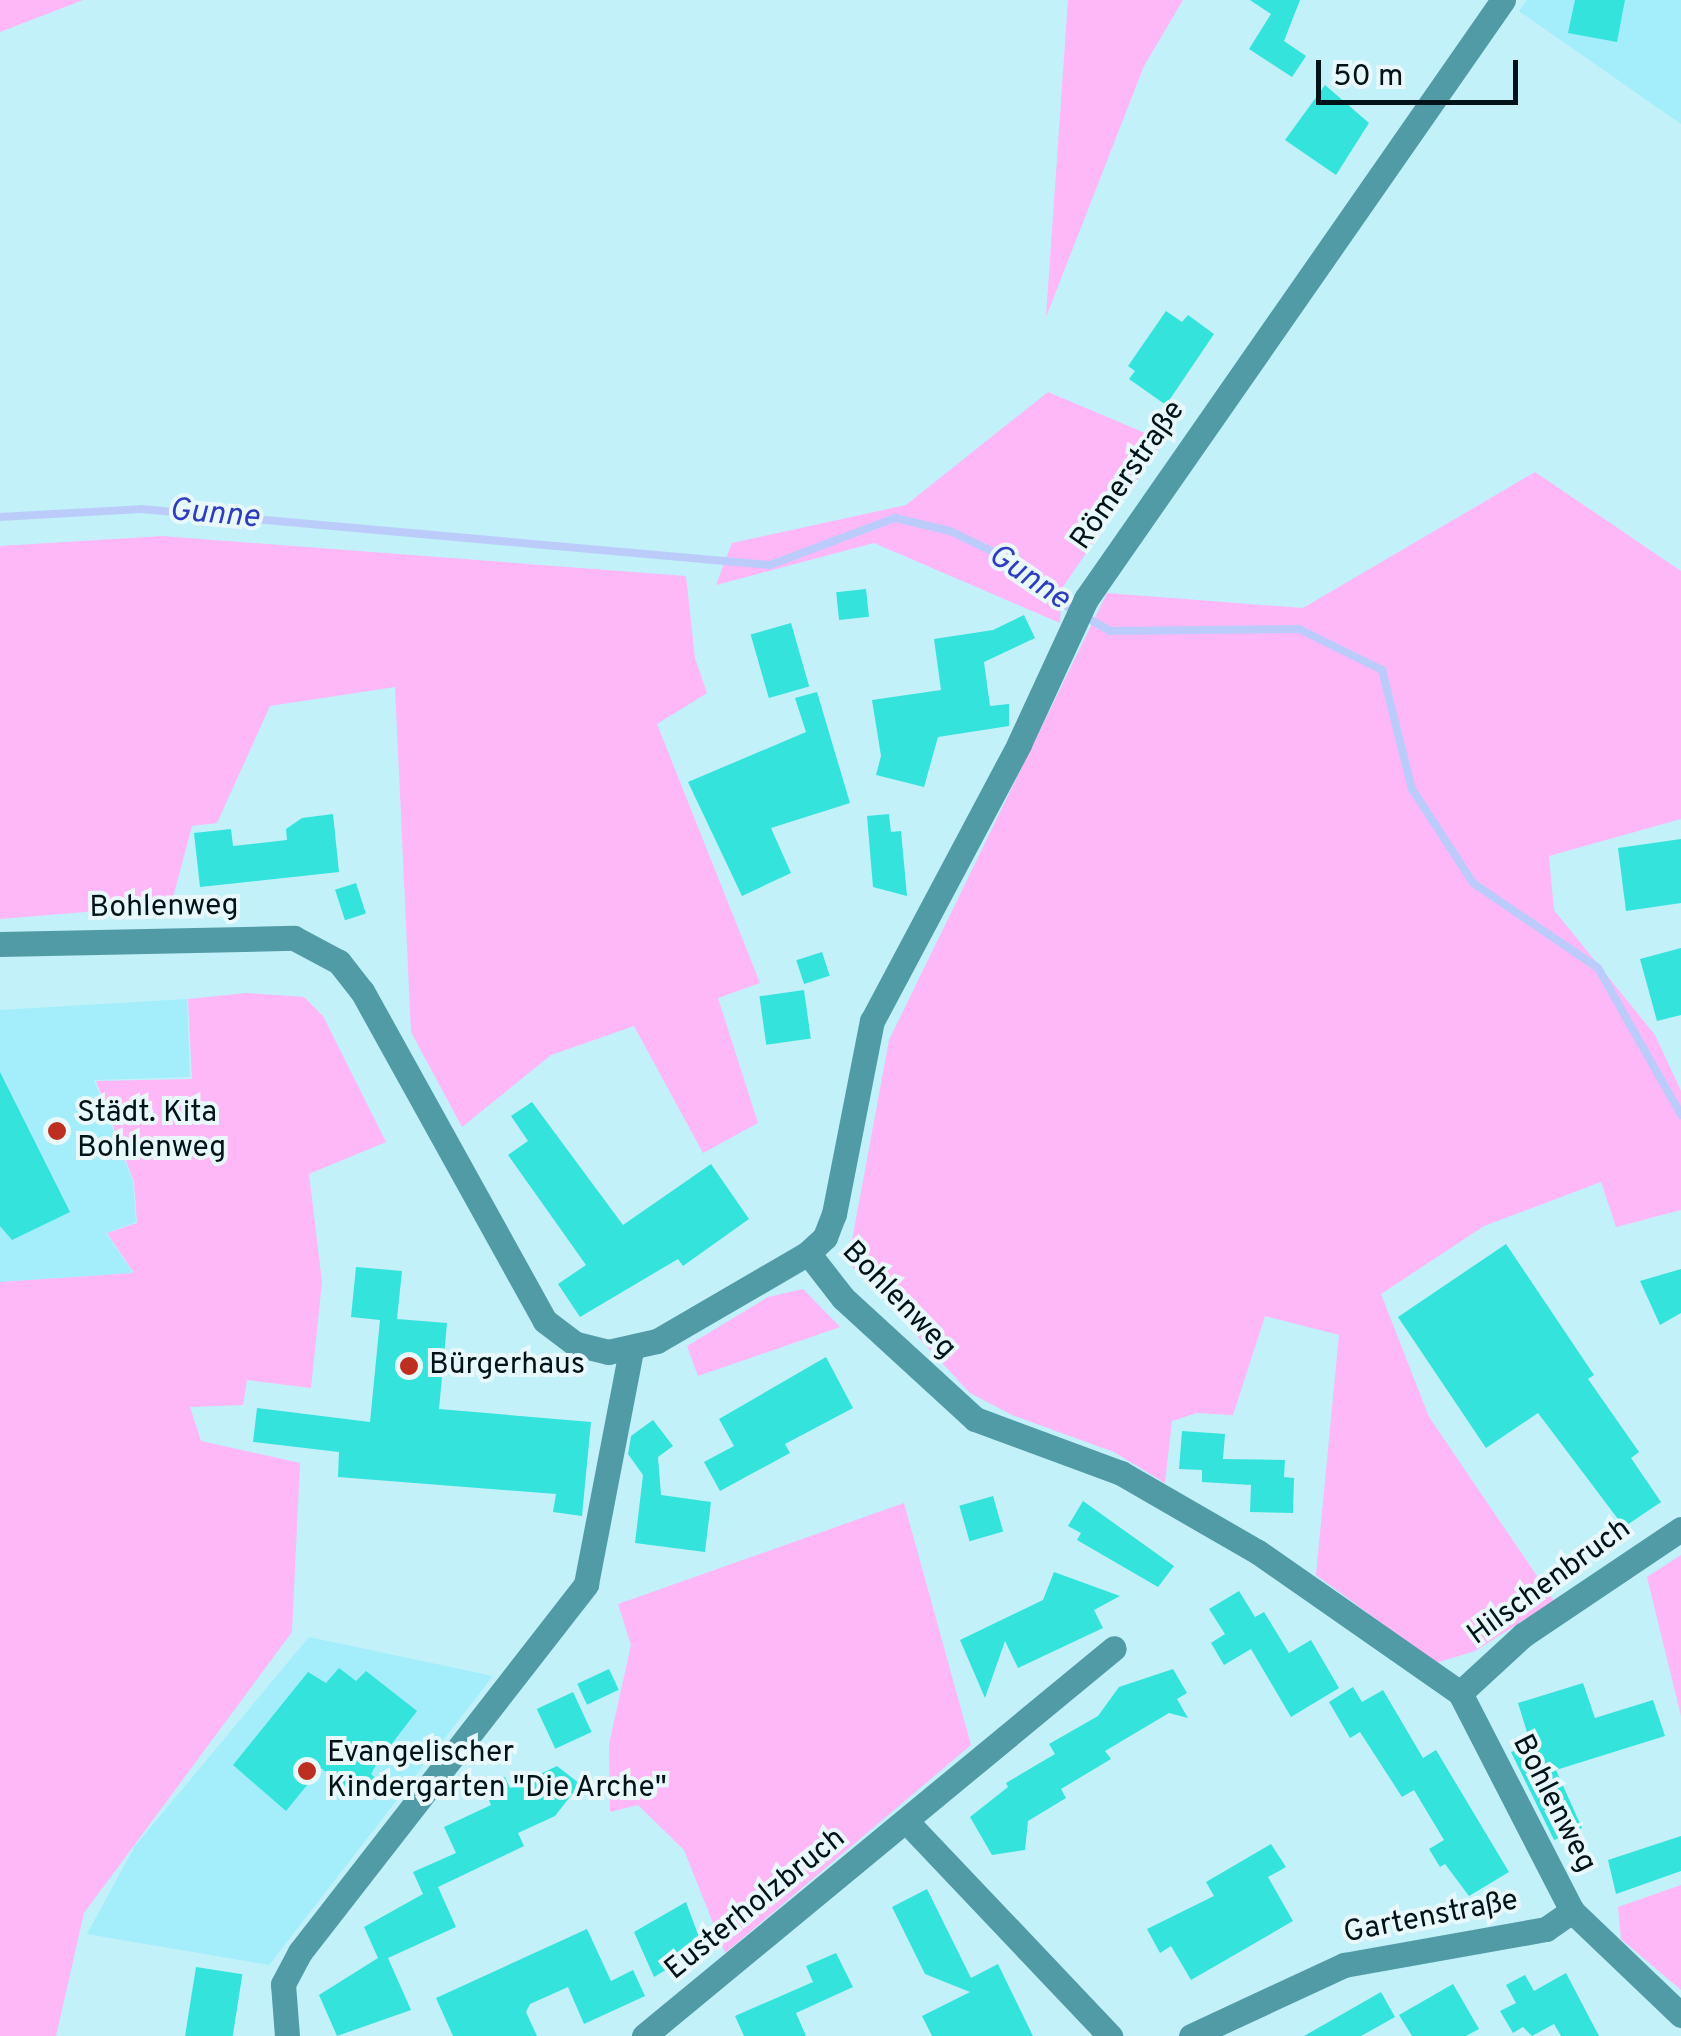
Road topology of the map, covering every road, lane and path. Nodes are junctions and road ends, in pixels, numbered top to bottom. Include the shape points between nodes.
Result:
1 (1503, 0) edge
2 (0, 944) edge
3 (808, 1253) junction
4 (631, 1350) junction
5 (1681, 1528) edge
6 (1114, 1648) dead end
7 (1460, 1693) junction
8 (908, 1823) junction
9 (1572, 1911) junction
10 (1681, 2015) edge
11 (287, 2036) edge
12 (644, 2036) edge
13 (1110, 2036) edge
14 (1191, 2036) edge

1 - 3 street, Römerstraße via 1086,600 872,1021 834,1214 826,1237
2 - 4 street, Bohlenweg via 294,938 318,947 362,990 545,1321 576,1344
3 - 4 street, Bohlenweg
3 - 7 street, Bohlenweg via 843,1298 975,1419 1121,1472 1258,1552
4 - 11 street via 586,1584 300,1952 283,1984
5 - 7 street, Hilschenbruch via 1523,1636
6 - 8 street, Eusterholzbruch
7 - 9 street, Bohlenweg
8 - 12 street, Eusterholzbruch
8 - 13 street
9 - 10 street, Bohlenweg
9 - 14 street, Gartenstraße via 1546,1928 1344,1965

